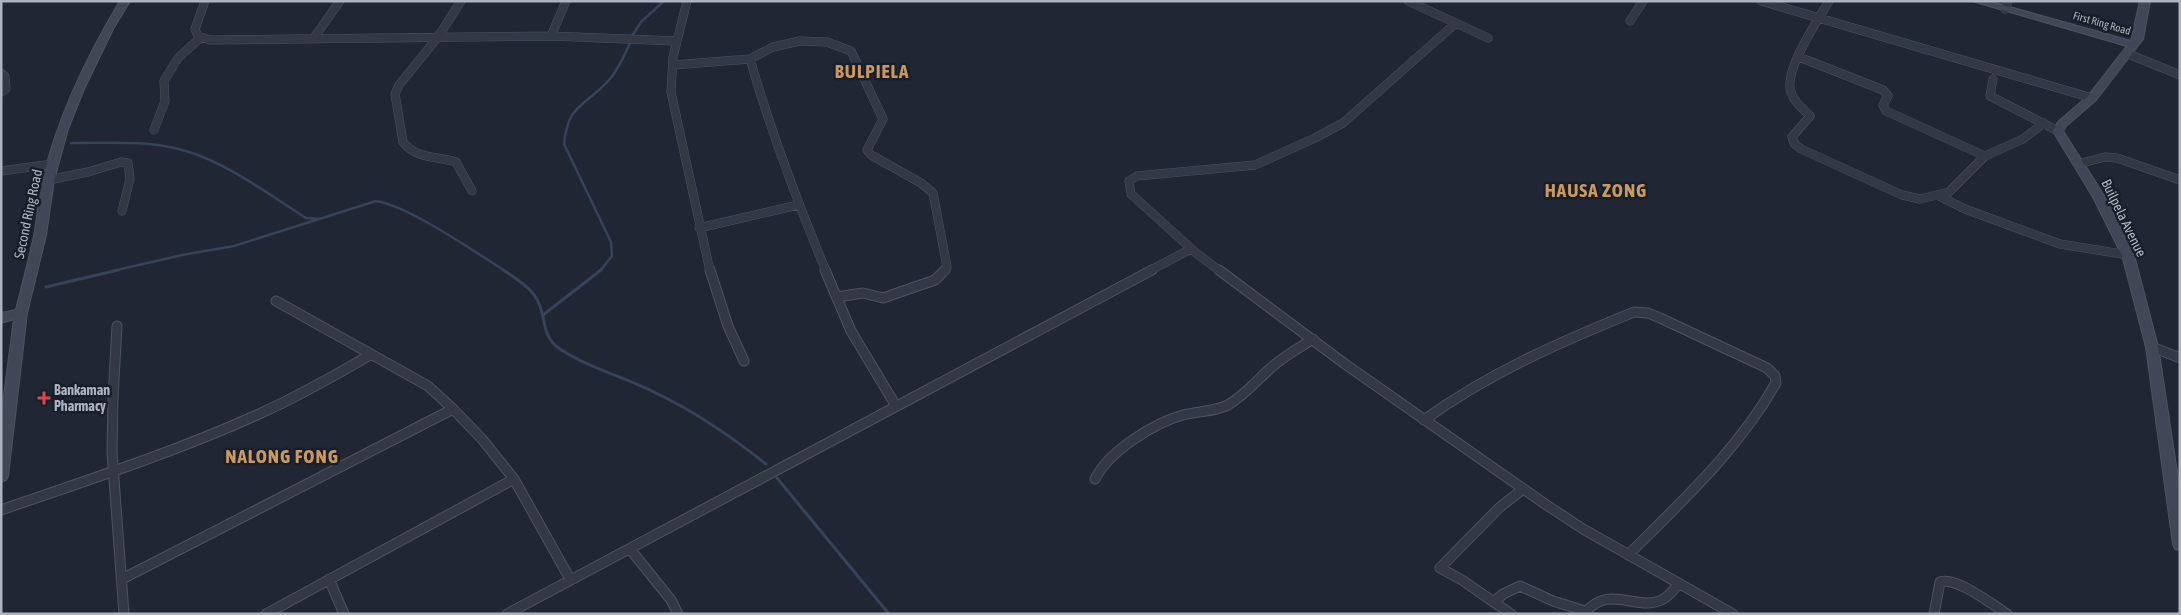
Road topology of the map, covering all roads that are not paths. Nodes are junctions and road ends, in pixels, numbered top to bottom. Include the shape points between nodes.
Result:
1 (125, 1) edge
2 (205, 1) edge
3 (340, 1) edge
4 (461, 1) edge
5 (566, 1) edge
6 (687, 1) edge
7 (1408, 1) edge
8 (1642, 1) edge
9 (1761, 1) edge
10 (1829, 1) edge
11 (1977, 1) edge
12 (2145, 1) edge
13 (2007, 5) edge
14 (1818, 18) junction
15 (1630, 22) dead end
16 (1456, 23) junction
17 (551, 36) junction
18 (438, 37) junction
19 (200, 38) junction
20 (1488, 38) dead end
21 (313, 39) junction
22 (676, 41) junction
23 (2130, 49) junction
24 (1799, 57) junction
25 (750, 59) junction
26 (673, 65) junction
27 (1, 74) edge
28 (2180, 75) edge
29 (1993, 79) dead end
30 (1, 92) edge
31 (2092, 98) junction
32 (2044, 123) junction
33 (154, 130) dead end
34 (2058, 131) junction
35 (1985, 156) junction
36 (53, 164) junction
37 (2078, 164) junction
38 (1, 171) edge
39 (48, 180) junction
40 (2180, 180) edge
41 (472, 191) dead end
42 (1937, 196) junction
43 (798, 205) junction
44 (122, 211) dead end
45 (699, 228) junction
46 (1192, 249) junction
47 (2128, 255) junction
48 (837, 297) junction
49 (276, 301) dead end
50 (21, 313) junction
51 (1, 318) edge
52 (117, 326) dead end
53 (1313, 339) junction
54 (2152, 347) junction
55 (370, 355) junction
56 (2180, 358) edge
57 (744, 361) dead end
58 (5, 400) edge
59 (896, 406) junction
60 (453, 409) junction
61 (1424, 420) junction
62 (113, 470) junction
63 (1, 476) edge
64 (514, 479) junction
65 (1095, 479) dead end
66 (1523, 489) junction
67 (1, 510) edge
68 (2180, 544) edge
69 (630, 549) junction
70 (1628, 554) junction
71 (124, 578) junction
72 (329, 579) junction
73 (570, 579) junction
74 (1679, 583) junction
75 (1495, 601) junction
76 (1584, 612) edge
77 (1726, 612) edge
78 (124, 614) edge
79 (266, 614) edge
80 (344, 614) edge
81 (507, 614) edge
82 (678, 614) edge
83 (1511, 614) edge
84 (1934, 614) edge
85 (2007, 614) edge

1 - 36 street, Second Ring Road via 79,89
2 - 19 street via 195,29
3 - 21 street
4 - 18 street
5 - 17 street
6 - 22 street
7 - 16 street
8 - 15 street
9 - 14 street
10 - 14 street
11 - 13 street, First Ring Road
12 - 23 street via 2141,31
13 - 23 street, First Ring Road
14 - 24 street
14 - 31 street
16 - 20 street
16 - 46 street via 1343,123 1315,138 1255,165 1137,176 1129,180 1131,194
17 - 18 street
17 - 22 street
18 - 21 street
18 - 41 street via 395,94 403,142 413,153 456,162
19 - 21 street
19 - 33 street via 178,58 164,81 165,100
22 - 26 street
23 - 28 street
23 - 31 street
24 - 35 street via 1883,90 1888,96 1883,105 1886,111
24 - 42 street via 1789,84 1790,91 1810,116 1792,138 1794,143 1902,195 1920,199
25 - 26 street
25 - 43 street via 768,122
25 - 48 street via 761,52 794,42 831,42 852,51 883,119 867,150 933,192 947,267 943,274 936,280 883,298 863,293
26 - 45 street via 672,92
27 - 30 street via 6,89
29 - 32 street via 1990,96
31 - 34 street
32 - 34 street
32 - 35 street via 2023,139
34 - 37 street, Builpela Avenue
35 - 42 street via 1956,187
36 - 38 street
36 - 39 street, Second Ring Road
37 - 40 street via 2105,157 2117,158
37 - 47 street, Builpela Avenue via 2100,197
39 - 44 street via 128,162 131,174
39 - 50 street, Second Ring Road via 40,235
42 - 47 street via 2060,244
43 - 45 street
43 - 48 street
45 - 57 street via 728,326
46 - 53 street
46 - 59 street
47 - 54 street, Builpela Avenue
48 - 59 street via 851,332
49 - 55 street
50 - 51 street
50 - 58 street, Second Ring Road
52 - 62 street
53 - 61 street
53 - 65 street via 1285,355 1237,400 1226,406 1167,421 1130,443 1104,462
54 - 56 street
54 - 68 street, Builpela Avenue
55 - 60 street via 428,386
55 - 62 street via 259,414
58 - 63 street, Second Ring Road
59 - 69 street
60 - 64 street via 482,438
60 - 71 street
61 - 66 street
61 - 70 street via 1474,386 1522,360 1634,312 1660,318 1767,368 1775,376 1776,383 1736,443 1709,476
62 - 67 street
62 - 71 street
64 - 72 street
64 - 73 street
66 - 70 street
66 - 75 street via 1500,507 1440,568
69 - 73 street
69 - 82 street via 671,600
70 - 74 street
71 - 78 street
72 - 79 street
72 - 80 street
73 - 81 street
74 - 76 street via 1663,599 1606,598 1593,602
74 - 77 street
75 - 76 street via 1520,586
75 - 83 street
84 - 85 street via 1940,582 1945,580 1958,584

